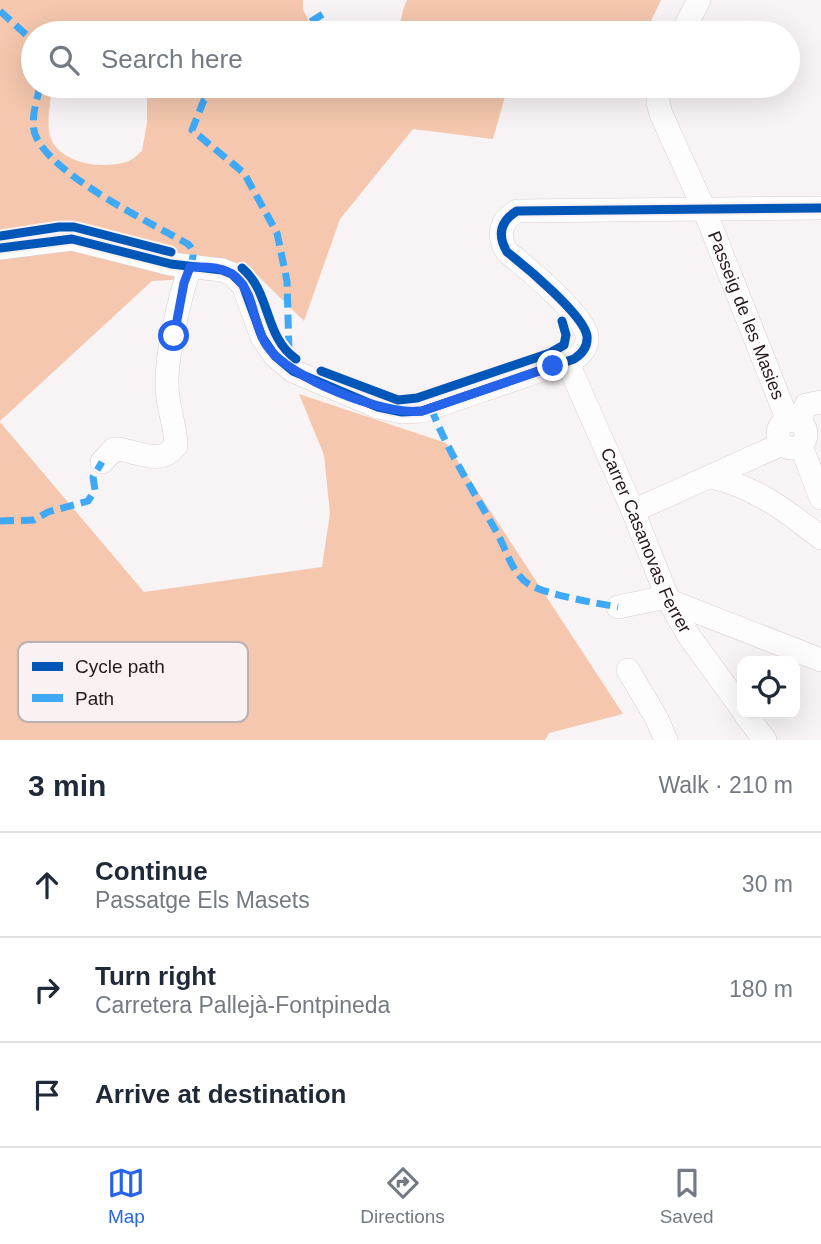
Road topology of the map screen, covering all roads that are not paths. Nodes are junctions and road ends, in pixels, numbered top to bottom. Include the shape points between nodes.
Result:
1 (699, 0) edge
2 (688, 21) edge
3 (658, 98) edge
4 (821, 208) edge
5 (704, 209) junction
6 (0, 248) edge
7 (190, 267) junction
8 (567, 361) junction
9 (821, 402) edge
10 (794, 421) junction
11 (791, 445) junction
12 (102, 462) dead end
13 (712, 477) junction
14 (821, 498) edge
15 (634, 512) junction
16 (821, 538) edge
17 (668, 599) junction
18 (618, 607) dead end
19 (821, 660) edge
20 (628, 670) dead end
21 (737, 702) edge
22 (750, 719) edge
23 (666, 740) edge
24 (765, 740) edge

1 - 2 street
3 - 5 street, Passeig de les Masies via 661,114
4 - 5 street
5 - 8 street via 526,210 507,217 500,236 508,252 585,329 585,349
5 - 10 street, Passeig de les Masies
6 - 7 street via 72,239
7 - 8 street via 222,270 238,278 262,337 284,365 378,407 422,411
7 - 12 street via 167,367 176,446 155,458 114,449
8 - 15 street, Carrer Casanovas Ferrer
9 - 10 street via 806,405
10 - 11 street, Passeig de les Masies via 806,433
11 - 13 street
11 - 14 street
13 - 15 street
13 - 16 street via 733,482 785,509
15 - 17 street, Carrer Casanovas Ferrer
17 - 18 street via 657,597
17 - 19 street
17 - 21 street, Carrer Casanovas Ferrer
20 - 23 street
22 - 24 street

